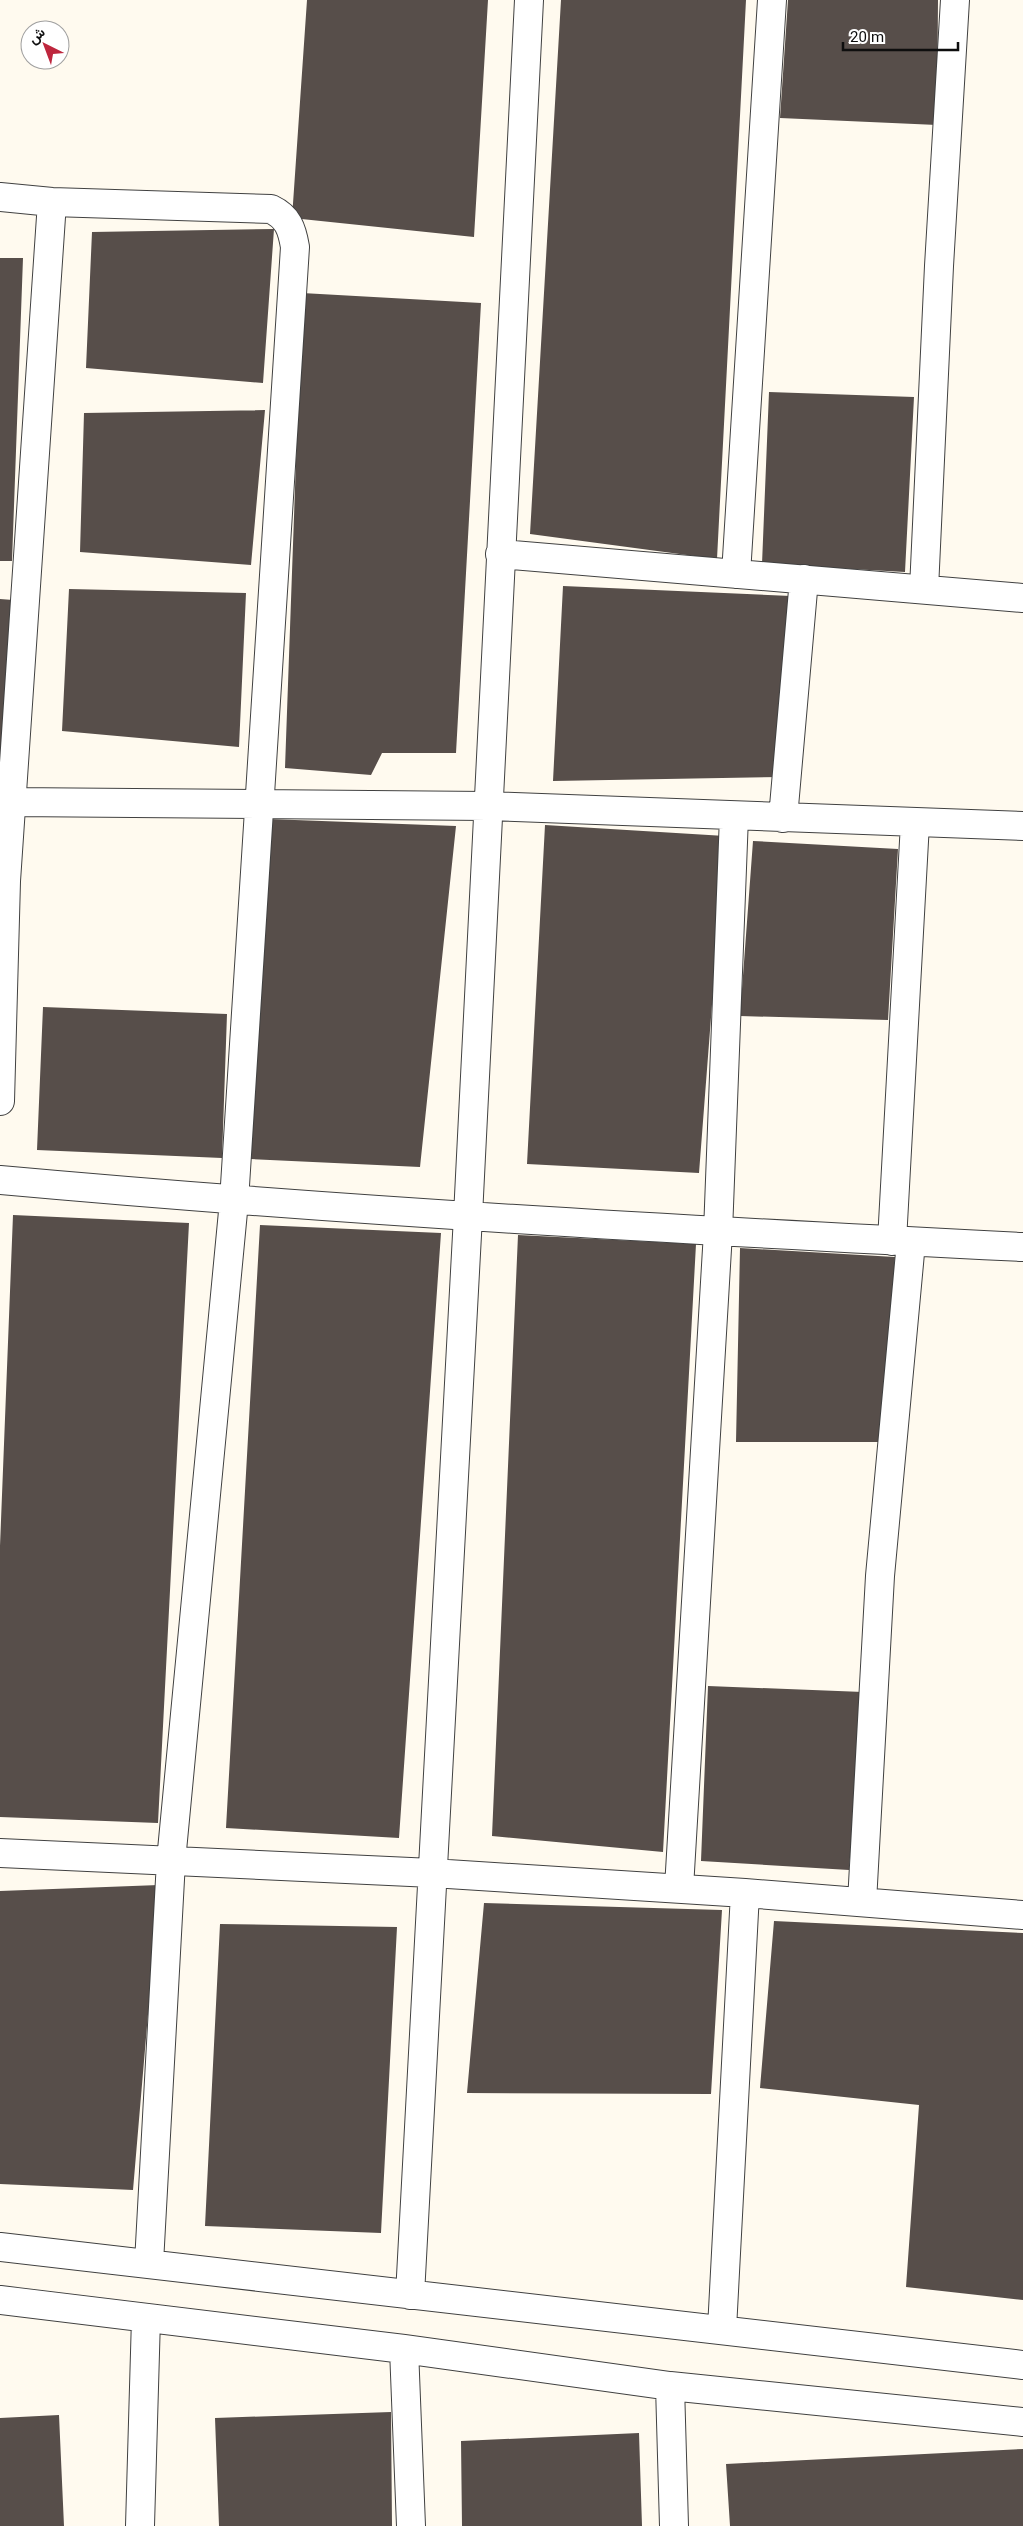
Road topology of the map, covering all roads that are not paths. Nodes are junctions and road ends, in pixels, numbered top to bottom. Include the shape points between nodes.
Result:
1 (529, 0) edge
2 (772, 0) edge
3 (954, 0) edge
4 (0, 197) edge
5 (52, 202) junction
6 (500, 554) junction
7 (736, 574) junction
8 (804, 579) junction
9 (924, 590) junction
10 (1023, 598) edge
11 (12, 802) junction
12 (260, 803) junction
13 (487, 806) junction
14 (734, 816) junction
15 (783, 818) junction
16 (916, 822) junction
17 (1023, 826) edge
18 (3, 881) edge
19 (0, 1101) edge
20 (0, 1180) edge
21 (234, 1201) junction
22 (468, 1216) junction
23 (718, 1232) junction
24 (902, 1241) junction
25 (1023, 1247) edge
26 (0, 1853) edge
27 (171, 1861) junction
28 (432, 1873) junction
29 (679, 1888) junction
30 (745, 1893) junction
31 (862, 1902) junction
32 (1023, 1915) edge
33 (0, 2247) edge
34 (149, 2263) junction
35 (410, 2295) junction
36 (0, 2300) edge
37 (146, 2318) junction
38 (722, 2329) junction
39 (404, 2349) junction
40 (1023, 2365) edge
41 (670, 2386) junction
42 (1023, 2422) edge
43 (140, 2526) edge
44 (411, 2526) edge
45 (674, 2526) edge

1 - 6 street
2 - 7 street
3 - 9 street
4 - 5 street
5 - 11 street
5 - 12 street via 271,209 287,220 293,232 295,247
6 - 7 street
6 - 13 street
7 - 8 street
8 - 9 street
8 - 15 street
9 - 10 street
11 - 12 street
11 - 18 street
12 - 13 street
12 - 21 street
13 - 14 street
13 - 22 street
14 - 15 street
14 - 23 street
15 - 16 street
16 - 17 street
16 - 24 street
18 - 19 street
20 - 21 street
21 - 22 street
21 - 27 street
22 - 23 street
22 - 28 street
23 - 24 street
23 - 29 street
24 - 25 street
24 - 31 street
26 - 27 street
27 - 28 street
27 - 34 street
28 - 29 street
28 - 35 street
29 - 30 street
30 - 31 street
30 - 38 street
31 - 32 street
33 - 34 street
34 - 35 street
35 - 38 street
36 - 37 street
37 - 39 street
37 - 43 street
38 - 40 street
39 - 41 street
39 - 44 street
41 - 42 street
41 - 45 street

